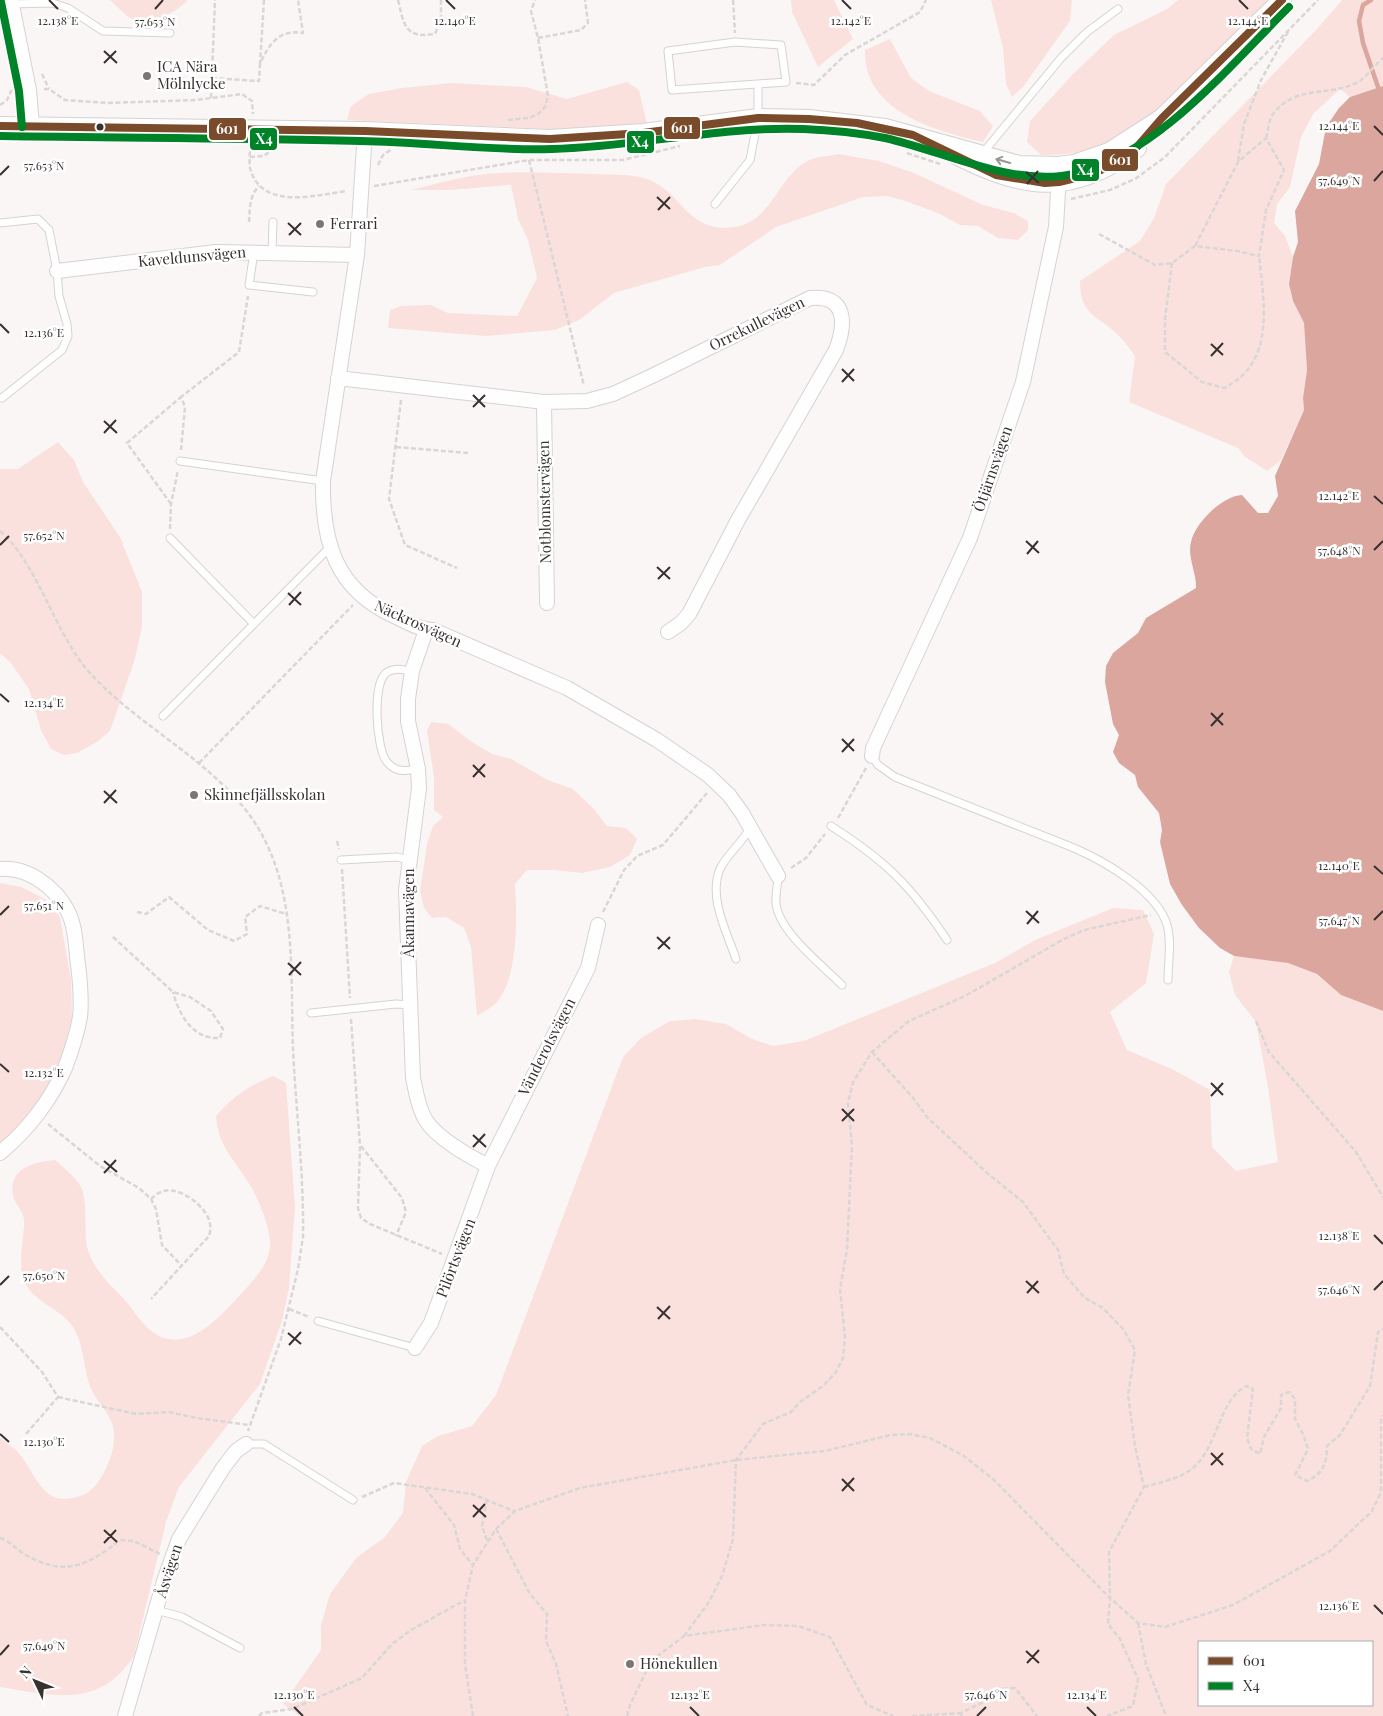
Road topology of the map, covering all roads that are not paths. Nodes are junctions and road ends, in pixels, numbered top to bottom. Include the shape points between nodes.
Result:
1 (1282, 0) edge
2 (12, 2) edge
3 (1118, 9) dead end
4 (170, 33) dead end
5 (758, 84) junction
6 (758, 118) junction
7 (0, 126) edge
8 (32, 126) junction
9 (366, 130) junction
10 (979, 160) junction
11 (1059, 174) junction
12 (715, 204) dead end
13 (273, 222) dead end
14 (0, 223) edge
15 (254, 252) junction
16 (272, 253) junction
17 (357, 255) junction
18 (58, 271) junction
19 (313, 292) dead end
20 (338, 378) junction
21 (2, 398) dead end
22 (544, 402) junction
23 (180, 462) road end
24 (323, 481) junction
25 (170, 538) road end
26 (329, 548) junction
27 (546, 603) dead end
28 (253, 623) junction
29 (426, 630) junction
30 (668, 632) dead end
31 (412, 671) junction
32 (163, 716) dead end
33 (872, 756) joint
34 (418, 770) junction
35 (832, 826) dead end
36 (750, 827) junction
37 (341, 860) road end
38 (409, 860) junction
39 (0, 869) edge
40 (778, 876) joint
41 (598, 925) road end
42 (947, 940) dead end
43 (736, 959) dead end
44 (1168, 980) dead end
45 (842, 985) dead end
46 (412, 1005) junction
47 (311, 1013) dead end
48 (0, 1153) edge
49 (488, 1166) junction
50 (318, 1320) road end
51 (415, 1348) joint
52 (246, 1444) joint
53 (353, 1500) road end
54 (156, 1610) junction
55 (240, 1648) dead end
56 (126, 1716) edge

1 - 11 street via 1162,118 1136,148 1116,163 1084,176
2 - 4 lane via 68,8 103,31
2 - 8 street via 29,90
3 - 10 lane via 1087,32 1061,58
5 - 5 lane via 786,82 781,45 736,42 668,51 672,90
5 - 6 lane
6 - 9 street via 577,139
6 - 10 street via 857,123 913,135
6 - 12 lane via 750,160
7 - 8 street
8 - 9 street
9 - 17 street, Näckrosvägen
10 - 11 street via 996,175 1018,180 1045,183
11 - 33 street, Ötjärnsvägen via 1056,227 1023,382 970,538
13 - 16 lane
14 - 18 lane via 38,219 45,224
15 - 16 street, Kaveldunsvägen
15 - 18 street, Kaveldunsvägen via 187,255
15 - 19 lane via 249,285
16 - 17 street, Kaveldunsvägen
17 - 20 street, Näckrosvägen
18 - 21 lane via 59,296 67,324 66,343 62,350
20 - 22 street, Orrekullevägen
20 - 24 street, Näckrosvägen
22 - 27 street, Notblomstervägen
22 - 30 street, Orrekullevägen via 587,401 614,394 810,298 823,296 833,301 840,311 843,333 836,350 689,614
23 - 24 lane
24 - 26 street, Näckrosvägen
25 - 28 lane
26 - 28 lane
26 - 29 street, Näckrosvägen via 345,579 361,597 386,613
28 - 32 lane
29 - 31 street, Åkannavägen
29 - 36 street, Näckrosvägen via 434,630 568,688 664,745 716,782 729,795
31 - 34 street, Åkannavägen via 408,721
31 - 34 lane via 393,669 384,674 376,708 380,746 386,761 401,771
33 - 44 lane via 878,765 916,786 1100,859 1135,885 1167,924
34 - 38 street, Åkannavägen via 418,814
35 - 42 lane via 886,864 926,908
36 - 40 street, Näckrosvägen
36 - 43 lane via 743,842 728,856 717,882 721,915
37 - 38 lane via 397,857
38 - 46 street, Åkannavägen via 406,890
39 - 48 street via 24,872 42,882 65,906 73,925 80,1016 64,1070 38,1113
40 - 45 lane via 775,902 786,926
41 - 49 street, Vänderotsvägen via 588,968
46 - 47 lane
46 - 49 street, Åkannavägen via 413,1078 426,1121 437,1133
49 - 51 street, Pilörtsvägen via 432,1323
50 - 51 lane
52 - 53 lane via 264,1444
52 - 54 street, Åsvägen via 236,1451 209,1488 179,1540
54 - 55 lane via 182,1617
54 - 56 street, Åsvägen

